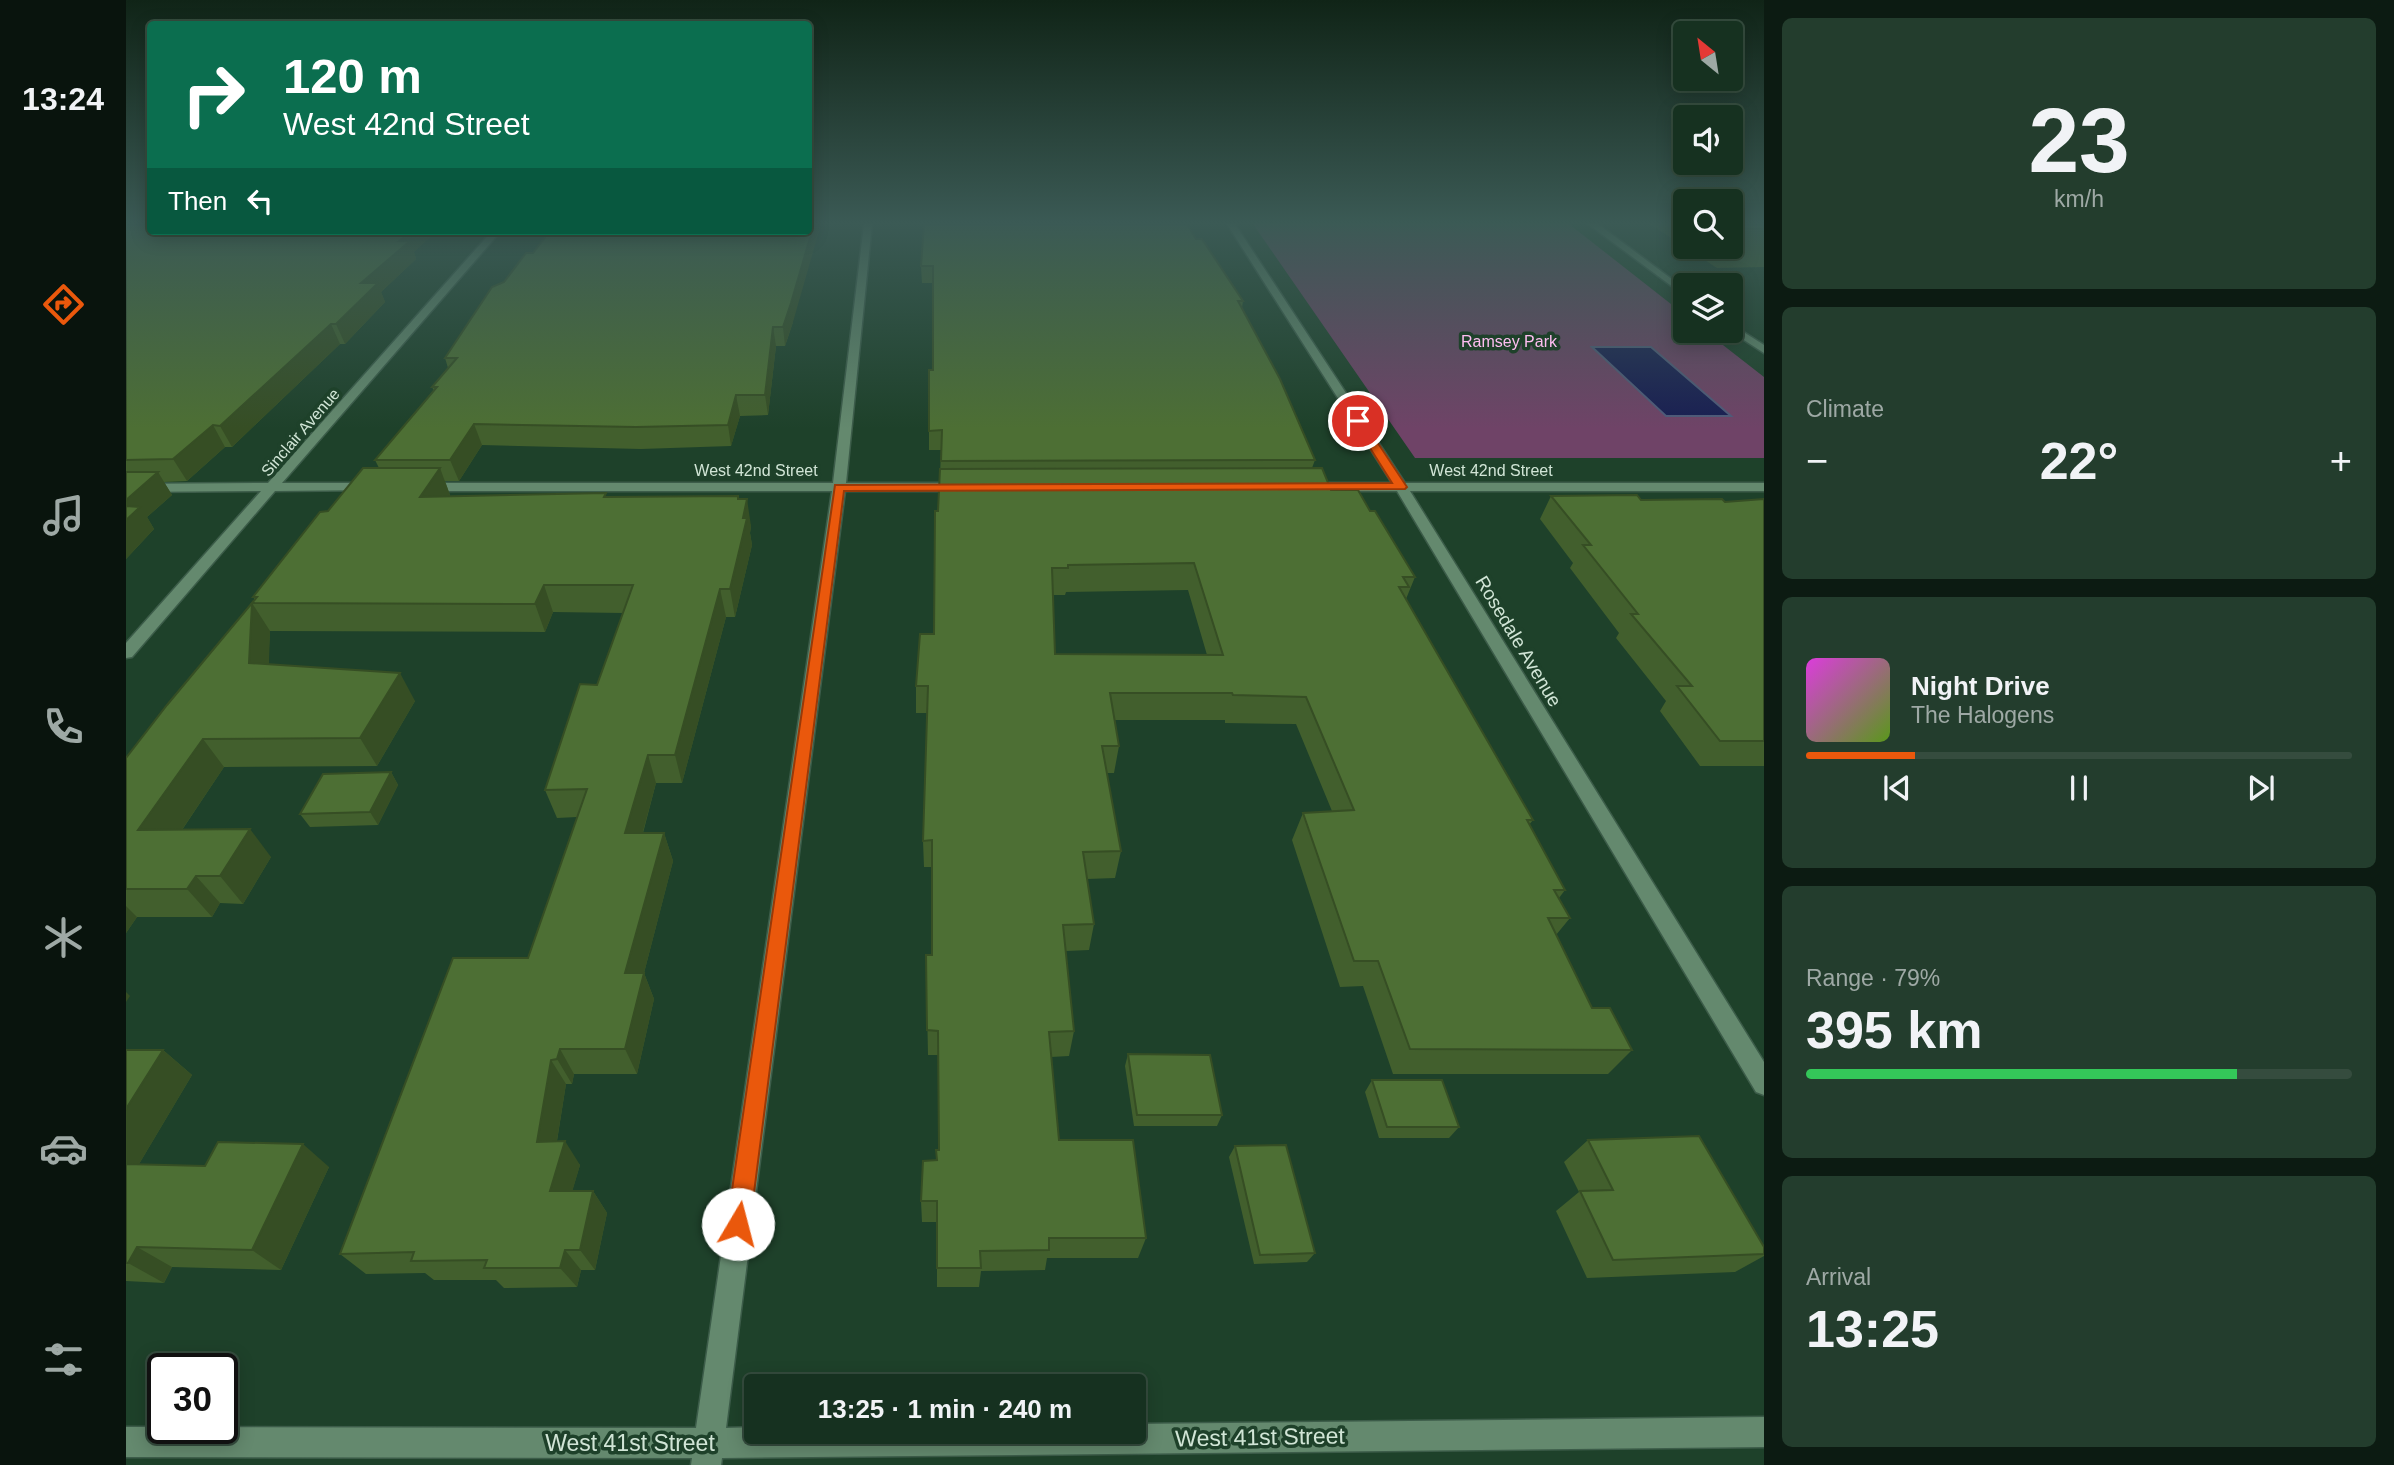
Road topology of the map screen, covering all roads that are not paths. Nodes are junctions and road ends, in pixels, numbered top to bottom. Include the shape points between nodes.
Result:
1 (443, 292) edge
2 (860, 292) edge
3 (1275, 292) edge
4 (1743, 336) edge
5 (1764, 351) edge
6 (272, 487) junction
7 (383, 487) edge
8 (411, 487) edge
9 (976, 487) edge
10 (1291, 487) edge
11 (1401, 487) junction
12 (1764, 487) edge
13 (126, 488) edge
14 (839, 488) junction
15 (126, 653) edge
16 (1764, 1084) edge
17 (1764, 1432) edge
18 (126, 1442) edge
19 (707, 1454) edge

1 - 6 street, Sinclair Avenue
2 - 14 street
3 - 11 street, Rosedale Avenue
4 - 5 street
6 - 7 street
6 - 13 street
6 - 15 street, Sinclair Avenue
8 - 14 street, West 42nd Street
9 - 14 street, West 42nd Street
10 - 11 street, West 42nd Street
11 - 12 street, West 42nd Street
11 - 16 street, Rosedale Avenue
14 - 19 street
17 - 19 street, West 41st Street
18 - 19 street, West 41st Street

